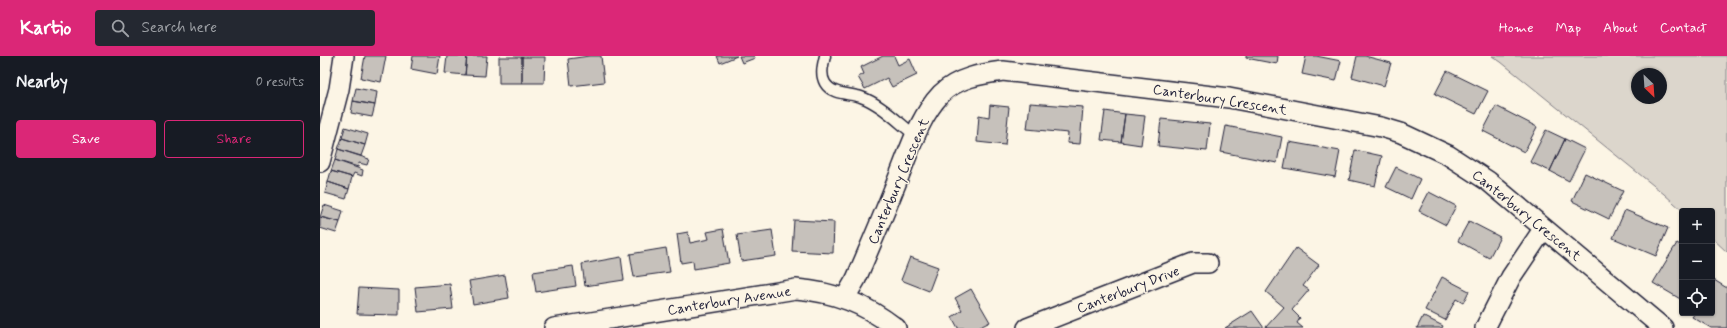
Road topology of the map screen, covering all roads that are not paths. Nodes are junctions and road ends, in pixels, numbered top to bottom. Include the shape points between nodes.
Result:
1 (344, 56) edge
2 (825, 56) edge
3 (916, 136) junction
4 (320, 162) edge
5 (1544, 228) junction
6 (1208, 263) dead end
7 (845, 298) junction
8 (554, 328) edge
9 (896, 328) edge
10 (1027, 328) edge
11 (1485, 328) edge
12 (1662, 328) edge

1 - 4 street via 339,89
2 - 3 lane via 821,74 825,84 834,91 873,102
3 - 5 street, Canterbury Crescent via 929,110 942,94 958,82 979,74 1003,71 1230,98 1401,133 1448,155 1488,181
3 - 7 street, Canterbury Crescent via 856,279
5 - 11 street via 1511,277
5 - 12 street, Canterbury Crescent
6 - 10 street, Canterbury Drive via 1193,263
7 - 8 street, Canterbury Avenue via 818,291 796,289
7 - 9 street, Canterbury Avenue via 872,310

